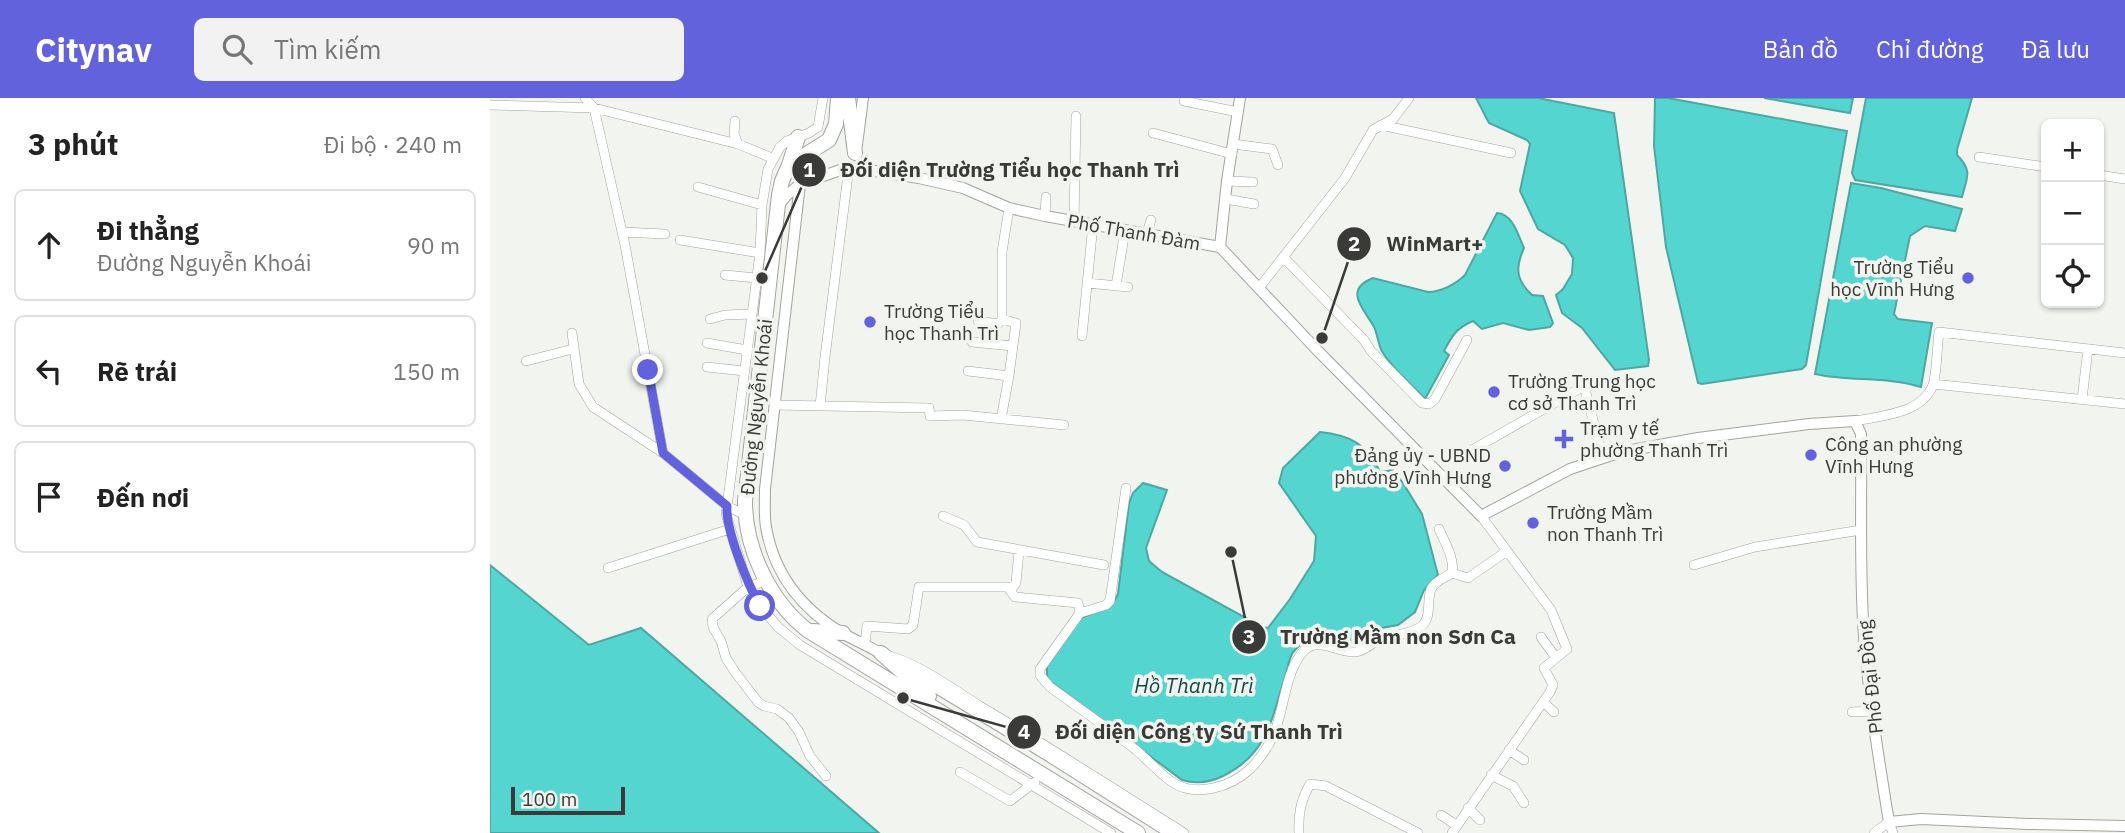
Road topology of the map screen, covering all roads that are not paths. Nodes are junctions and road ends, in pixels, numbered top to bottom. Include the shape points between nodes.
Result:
1 (585, 98) edge
2 (823, 98) edge
3 (838, 98) edge
4 (848, 98) edge
5 (863, 98) edge
6 (1238, 98) edge
7 (1409, 98) edge
8 (1184, 101) dead end
9 (490, 105) edge
10 (594, 108) junction
11 (1238, 112) junction
12 (1076, 116) dead end
13 (735, 121) dead end
14 (1381, 125) junction
15 (1153, 133) dead end
16 (798, 137) junction
17 (738, 144) junction
18 (1233, 149) junction
19 (1511, 153) dead end
20 (1979, 157) dead end
21 (772, 158) junction
22 (852, 160) junction
23 (789, 165) junction
24 (1278, 165) dead end
25 (2041, 166) edge
26 (2104, 177) edge
27 (2125, 179) edge
28 (1227, 181) junction
29 (1253, 182) dead end
30 (800, 184) junction
31 (698, 187) dead end
32 (1046, 197) dead end
33 (1226, 199) junction
34 (1254, 204) dead end
35 (762, 205) junction
36 (778, 207) junction
37 (1009, 208) junction
38 (1045, 216) junction
39 (1150, 220) dead end
40 (1074, 222) junction
41 (1093, 224) junction
42 (1125, 230) junction
43 (622, 232) junction
44 (1147, 233) junction
45 (665, 234) dead end
46 (680, 240) dead end
47 (1220, 247) junction
48 (760, 253) junction
49 (1284, 258) junction
50 (725, 275) dead end
51 (756, 278) junction
52 (1087, 283) junction
53 (1116, 286) junction
54 (1128, 287) dead end
55 (1259, 288) junction
56 (752, 314) junction
57 (710, 318) dead end
58 (1002, 319) junction
59 (978, 321) dead end
60 (572, 333) dead end
61 (1082, 336) dead end
62 (1466, 340) dead end
63 (972, 342) dead end
64 (707, 343) dead end
65 (1013, 345) junction
66 (573, 349) junction
67 (2088, 349) junction
68 (747, 350) junction
69 (2125, 354) edge
70 (526, 361) dead end
71 (707, 366) dead end
72 (744, 371) junction
73 (968, 371) dead end
74 (1009, 376) junction
75 (1934, 384) junction
76 (2082, 399) junction
77 (2125, 404) edge
78 (775, 405) junction
79 (820, 405) junction
80 (1000, 419) junction
81 (1855, 421) junction
82 (1064, 425) dead end
83 (1472, 450) dead end
84 (663, 453) junction
85 (1603, 458) junction
86 (1126, 488) dead end
87 (727, 506) junction
88 (745, 515) junction
89 (943, 516) dead end
90 (1481, 516) junction
91 (730, 529) junction
92 (1439, 529) dead end
93 (1861, 530) junction
94 (1019, 551) junction
95 (1507, 551) junction
96 (1104, 565) dead end
97 (1694, 565) dead end
98 (608, 568) dead end
99 (1452, 573) junction
100 (765, 581) junction
101 (748, 587) junction
102 (1009, 589) junction
103 (1080, 613) junction
104 (807, 630) junction
105 (843, 633) junction
106 (1541, 637) dead end
107 (864, 643) junction
108 (881, 653) junction
109 (1556, 658) junction
110 (1543, 702) junction
111 (1872, 710) junction
112 (1554, 712) dead end
113 (1852, 712) dead end
114 (953, 718) junction
115 (1509, 750) junction
116 (1524, 760) dead end
117 (960, 772) dead end
118 (1491, 775) junction
119 (826, 776) dead end
120 (1038, 779) junction
121 (1524, 803) dead end
122 (1468, 808) junction
123 (1441, 815) dead end
124 (1480, 820) dead end
125 (1891, 827) edge
126 (2124, 828) edge
127 (1454, 829) edge
128 (1875, 832) edge
129 (1111, 833) edge
130 (1138, 833) edge
131 (1170, 833) edge
132 (1184, 833) edge
133 (1300, 833) edge
134 (1418, 833) edge
135 (1902, 833) edge

1 - 10 street
2 - 16 street via 818,127
3 - 23 main road via 829,140
4 - 22 main road
5 - 22 street
6 - 11 street
7 - 14 street via 1393,119
8 - 11 street
9 - 10 street
10 - 17 street
10 - 43 street
11 - 18 street
12 - 40 street
13 - 17 street
14 - 19 street
14 - 49 street via 1373,130 1345,178
15 - 18 street
16 - 21 street via 780,147
16 - 23 main road, Đường Nguyễn Khoái
17 - 21 street
18 - 24 street via 1272,149
18 - 28 street
20 - 25 street
21 - 35 street, Đường Nguyễn Khoái
22 - 30 street, Phố Thanh Đàm
22 - 37 street, Phố Thanh Đàm via 963,188
22 - 79 street
23 - 36 main road, Đường Nguyễn Khoái
26 - 27 street
28 - 29 street
28 - 33 street
30 - 36 street, Phố Thanh Đàm
30 - 78 street, Đường Nguyễn Khoái
31 - 35 street
32 - 38 street
33 - 34 street
33 - 47 street
35 - 48 street, Đường Nguyễn Khoái
36 - 88 main road, Đường Nguyễn Khoái
37 - 38 street, Phố Thanh Đàm
37 - 58 street via 1002,252
38 - 40 street, Phố Thanh Đàm
39 - 44 street
40 - 41 street, Phố Thanh Đàm
41 - 42 street, Phố Thanh Đàm
41 - 52 street
42 - 44 street, Phố Thanh Đàm
42 - 53 street
43 - 45 street
43 - 84 street
44 - 47 street, Phố Thanh Đàm
46 - 48 street
47 - 55 street, Phố Thanh Đàm
48 - 51 street, Đường Nguyễn Khoái
49 - 55 street
49 - 62 street via 1422,403 1435,399
50 - 51 street
51 - 56 street, Đường Nguyễn Khoái
52 - 53 street
52 - 61 street
53 - 54 street
55 - 90 street, Phố Thanh Đàm
56 - 57 street
56 - 68 street, Đường Nguyễn Khoái
58 - 59 street via 998,324
58 - 65 street via 1016,323
60 - 66 street
63 - 65 street
64 - 68 street
65 - 74 street
66 - 70 street
66 - 84 street via 579,384 593,407
67 - 69 street
67 - 75 street via 1939,332
67 - 76 street
68 - 72 street, Đường Nguyễn Khoái
71 - 72 street
72 - 87 street, Đường Nguyễn Khoái
73 - 74 street
74 - 80 street
75 - 76 street
75 - 81 street via 1915,405
76 - 77 street
78 - 79 street
78 - 105 street, Đường Nguyễn Khoái via 765,489 771,552 798,598
79 - 80 street via 929,408 930,415
80 - 82 street
81 - 85 street via 1698,438
81 - 93 street, Phố Đại Đồng via 1861,434
83 - 85 street via 1584,386
84 - 87 street
85 - 90 street via 1570,469
86 - 103 street via 1113,593 1106,605
87 - 88 street
87 - 91 street, Đường Nguyễn Khoái
88 - 100 main road, Đường Nguyễn Khoái
89 - 94 street via 964,525 977,542
90 - 95 street
91 - 98 street
91 - 101 street, Đường Nguyễn Khoái
92 - 99 street via 1453,564
93 - 97 street via 1755,547
93 - 111 street, Phố Đại Đồng via 1864,638
94 - 96 street
94 - 102 street via 1016,583
95 - 99 street via 1468,578
95 - 109 street via 1551,610 1567,649
99 - 103 street via 1430,592 1421,627 1379,640 1359,652 1325,644 1302,653 1288,682 1271,741 1259,759 1236,780 1198,790 1173,783 1043,681 1040,669
100 - 101 street
100 - 104 main road, Đường Nguyễn Khoái via 792,618
101 - 119 street via 712,619 713,627 726,658 748,689 758,702 789,718
101 - 120 street, Đường Nguyễn Khoái via 778,627 800,645
102 - 103 street via 1015,597 1078,603
102 - 107 street via 919,587 913,625 908,629 867,626
104 - 105 main road
104 - 114 main road, Đường Nguyễn Khoái
105 - 107 street, Đường Nguyễn Khoái
106 - 109 street
107 - 108 street, Đường Nguyễn Khoái
108 - 114 main road
108 - 131 street, Đường Nguyễn Khoái
108 - 132 street, Đường Nguyễn Khoái via 930,676
109 - 110 street via 1544,668 1553,685
110 - 112 street
110 - 115 street
111 - 113 street
111 - 125 street, Phố Đại Đồng
114 - 120 main road, Đường Nguyễn Khoái
115 - 116 street
115 - 118 street
117 - 120 street via 1010,801
118 - 121 street via 1513,786
118 - 122 street
120 - 129 street, Đường Nguyễn Khoái
120 - 130 main road, Đường Nguyễn Khoái
122 - 124 street
122 - 127 street
123 - 127 street
125 - 126 street via 1921,819
125 - 128 street
125 - 135 street
133 - 134 street via 1302,799 1310,784 1326,786

